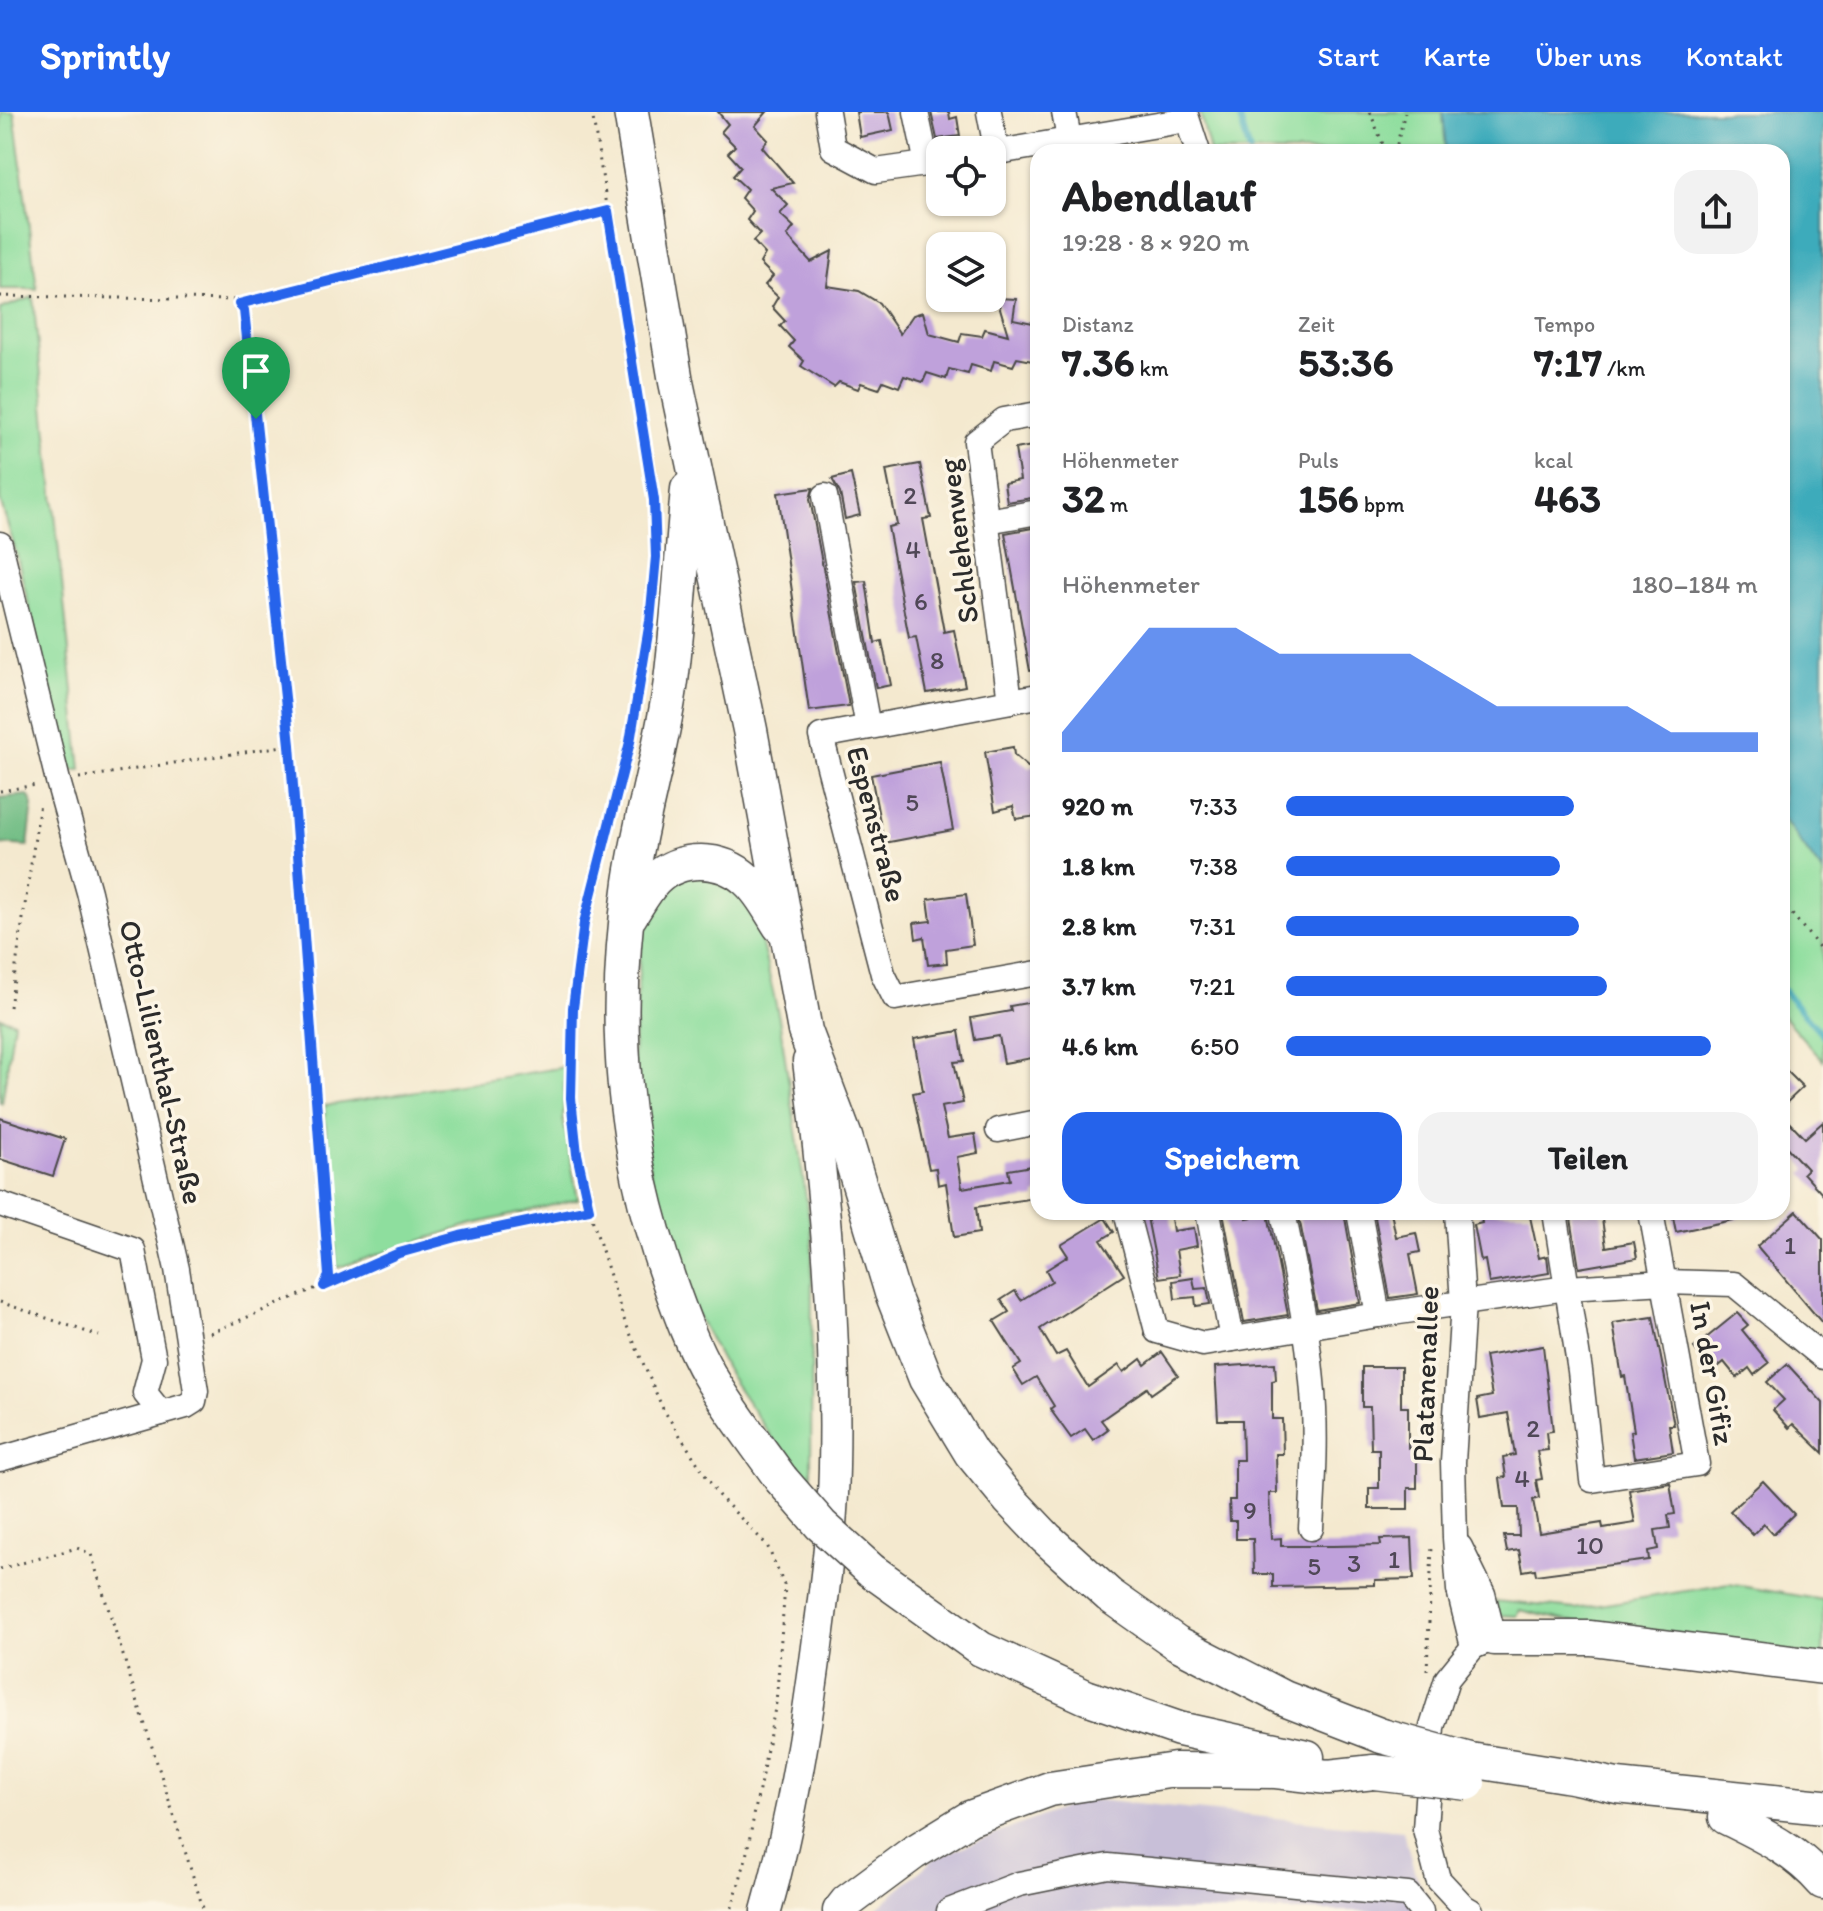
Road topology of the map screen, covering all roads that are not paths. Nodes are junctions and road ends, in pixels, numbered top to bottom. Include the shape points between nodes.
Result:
1 (631, 112) edge
2 (827, 112) edge
3 (916, 112) edge
4 (989, 112) edge
5 (1064, 112) edge
6 (1186, 116) edge
7 (992, 136) edge
8 (1069, 139) junction
9 (926, 142) edge
10 (1042, 144) edge
11 (1195, 144) edge
12 (1030, 146) edge
13 (1006, 151) edge
14 (926, 164) edge
15 (1030, 415) edge
16 (691, 456) junction
17 (825, 496) dead end
18 (1030, 513) edge
19 (987, 521) junction
20 (0, 544) edge
21 (1030, 697) edge
22 (1010, 701) junction
23 (868, 727) junction
24 (626, 924) junction
25 (787, 937) junction
26 (1030, 974) edge
27 (805, 1031) junction
28 (1030, 1124) edge
29 (998, 1130) dead end
30 (0, 1204) edge
31 (1128, 1220) edge
32 (1210, 1220) edge
33 (1285, 1220) edge
34 (1360, 1220) edge
35 (1458, 1220) edge
36 (1556, 1220) edge
37 (1653, 1220) edge
38 (1665, 1282) junction
39 (1567, 1288) junction
40 (1463, 1303) junction
41 (1378, 1315) junction
42 (1305, 1327) junction
43 (1232, 1339) junction
44 (1823, 1357) edge
45 (161, 1413) junction
46 (0, 1459) edge
47 (1311, 1528) dead end
48 (1483, 1642) junction
49 (1823, 1667) edge
50 (1374, 1772) junction
51 (1469, 1772) junction
52 (1559, 1783) junction
53 (1823, 1788) edge
54 (1823, 1807) edge
55 (1726, 1817) junction
56 (1823, 1828) edge
57 (1823, 1882) edge
58 (766, 1911) edge
59 (840, 1911) edge
60 (949, 1911) edge
61 (1421, 1911) edge
62 (1471, 1911) edge

1 - 16 highway
2 - 14 street via 833,148 876,171
3 - 9 street
4 - 7 street
5 - 8 street
6 - 8 street
6 - 11 street
8 - 10 street
12 - 13 street
15 - 19 street, Schlehenweg via 1004,420 976,442
16 - 24 highway via 671,682
16 - 25 highway via 750,730
17 - 23 street
18 - 19 street
19 - 22 street, Schlehenweg
20 - 45 street, Otto-Lilienthal-Straße via 177,1269 196,1391 194,1401
21 - 22 street, Espenstraße
22 - 23 street, Espenstraße
23 - 26 street, Espenstraße via 821,736 883,974 895,998
24 - 25 highway via 654,881 669,869 709,862 731,868 749,881
24 - 50 highway, bridge via 623,1077 634,1160 654,1238 708,1375 781,1479 821,1525 872,1571 981,1649 1086,1697 1179,1729
25 - 27 highway
27 - 51 highway, bridge via 926,1379 971,1453 1046,1538 1109,1595 1177,1643 1284,1698
27 - 58 main road via 833,1323 834,1469 805,1735
28 - 29 street
30 - 45 street via 133,1250 154,1359 145,1393
31 - 43 street, In der Gifiz via 1157,1331 1203,1344
32 - 43 street
33 - 42 street
34 - 41 street
35 - 40 street, Platanenallee
36 - 39 street
37 - 38 street
38 - 39 street, In der Gifiz
38 - 39 street, In der Gifiz via 1697,1464 1592,1480
38 - 44 street, In der Gifiz via 1734,1284
39 - 40 street, In der Gifiz
40 - 41 street, In der Gifiz
40 - 48 street, Platanenallee via 1453,1462 1455,1538 1483,1594
41 - 42 street, In der Gifiz
42 - 43 street, In der Gifiz
42 - 47 street via 1313,1384
45 - 46 street, Otto-Lilienthal-Straße
48 - 49 highway via 1591,1638
48 - 62 street via 1447,1679 1432,1727 1425,1829 1438,1879
50 - 51 highway, bridge
50 - 59 highway via 1328,1777 1175,1770 1050,1789 970,1818 913,1853
51 - 52 highway
52 - 53 highway via 1643,1773
52 - 54 highway
52 - 55 highway via 1589,1803
55 - 56 highway
55 - 57 highway via 1805,1861
60 - 61 street via 1019,1884 1108,1866 1408,1895

